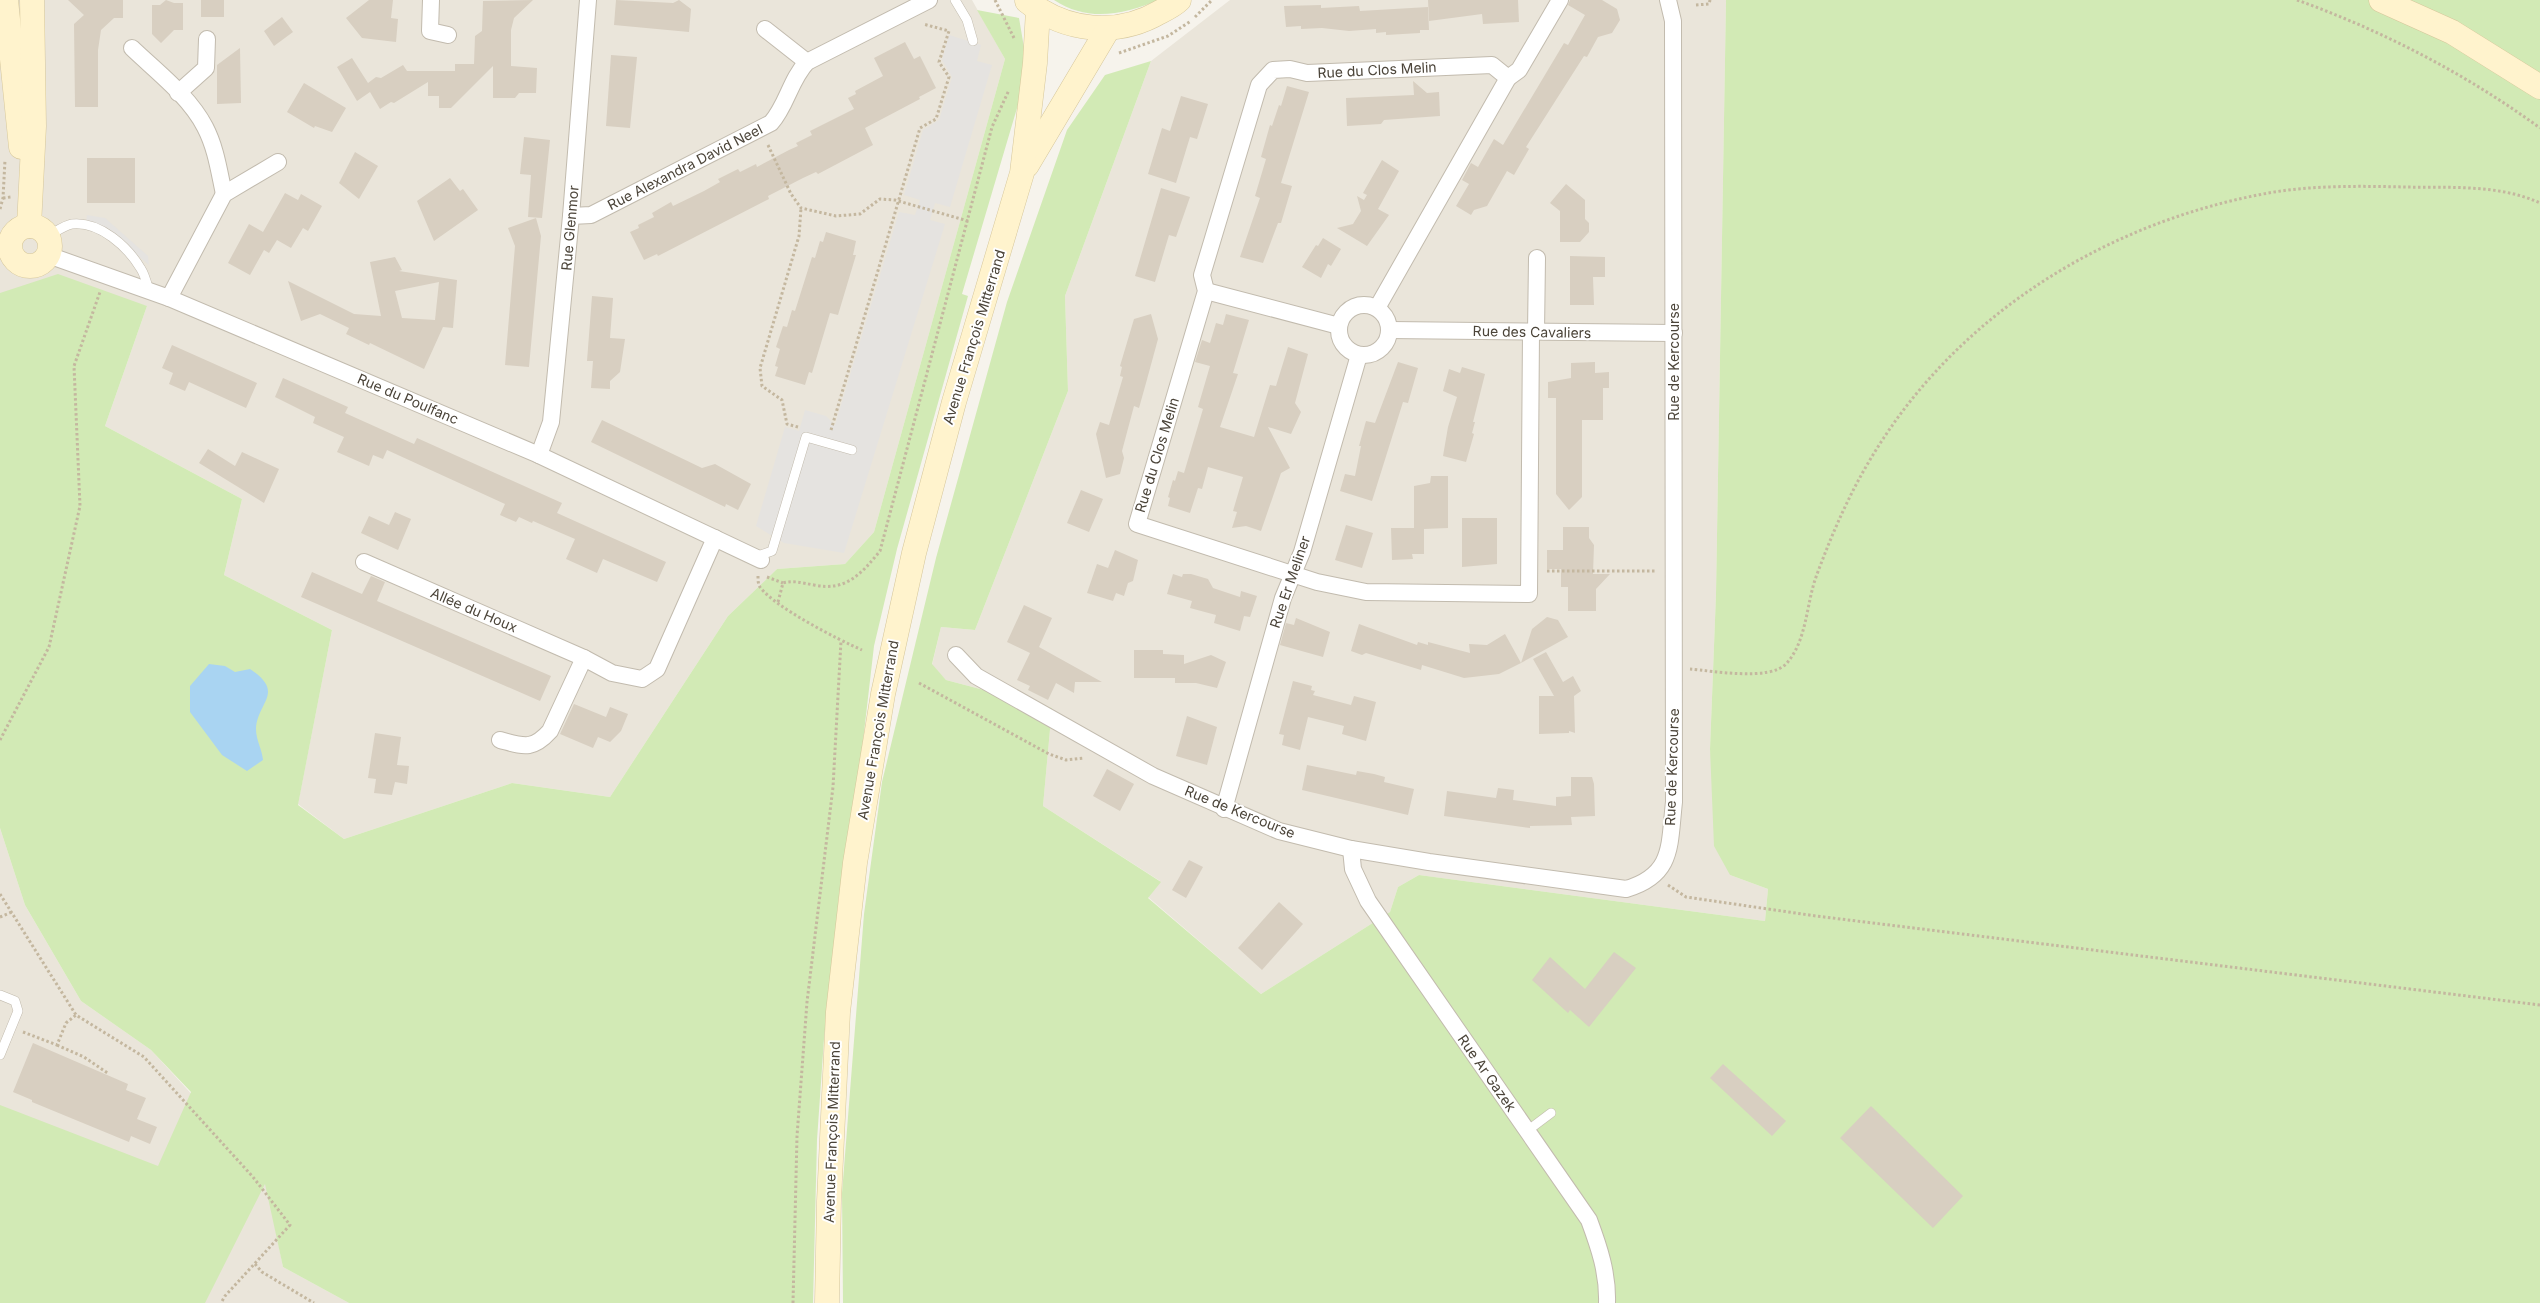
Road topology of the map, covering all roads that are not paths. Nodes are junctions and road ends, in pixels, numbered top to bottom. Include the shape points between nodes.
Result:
1 (6, 0) edge
2 (32, 0) edge
3 (431, 0) edge
4 (588, 0) edge
5 (929, 0) edge
6 (954, 0) edge
7 (1179, 0) edge
8 (1560, 0) edge
9 (1668, 0) edge
10 (1678, 0) edge
11 (2380, 0) edge
12 (1032, 5) edge
13 (1673, 21) junction
14 (765, 29) dead end
15 (1108, 29) junction
16 (448, 35) dead end
17 (207, 39) dead end
18 (973, 41) dead end
19 (132, 48) dead end
20 (807, 62) junction
21 (1508, 78) junction
22 (2540, 87) edge
23 (178, 93) junction
24 (278, 162) dead end
25 (1022, 173) junction
26 (30, 175) junction
27 (224, 194) junction
28 (571, 216) junction
29 (42, 239) junction
30 (1537, 258) dead end
31 (8, 265) edge
32 (150, 291) junction
33 (1206, 291) junction
34 (169, 298) junction
35 (1377, 308) junction
36 (1339, 326) junction
37 (1390, 330) junction
38 (1534, 332) junction
39 (1674, 333) junction
40 (1359, 355) junction
41 (852, 450) dead end
42 (540, 454) junction
43 (715, 538) junction
44 (758, 559) joint
45 (364, 562) dead end
46 (1291, 573) junction
47 (956, 655) dead end
48 (584, 658) junction
49 (500, 740) dead end
50 (1224, 809) junction
51 (1351, 849) junction
52 (0, 995) edge
53 (0, 1055) edge
54 (1551, 1113) dead end
55 (1527, 1131) junction
56 (827, 1303) edge
57 (1607, 1303) edge

1 - 26 main road via 20,142
2 - 26 main road via 34,126
3 - 16 street via 430,31
4 - 28 street, Rue Glenmor
5 - 20 street, Rue Alexandra David Neel
6 - 18 lane
7 - 15 main road via 1145,21
8 - 21 street via 1519,70
9 - 13 street, Rue de Kercourse
10 - 13 street, Rue de Kercourse
11 - 22 main road via 2452,32
12 - 15 main road via 1060,21
12 - 25 main road, Avenue François Mitterrand via 1035,63
13 - 39 street, Rue de Kercourse
14 - 20 street
15 - 25 main road, Avenue François Mitterrand
17 - 23 street via 206,68
19 - 23 street
20 - 28 street, Rue Alexandra David Neel via 796,74 779,114 771,123 591,215
21 - 33 street, Rue du Clos Melin via 1492,65 1307,73 1273,70 1260,85 1248,123 1202,275
21 - 35 street
23 - 27 street via 205,126 216,154
24 - 27 street
25 - 56 main road, Avenue François Mitterrand via 954,402 914,553 883,694 855,863 838,1012
26 - 29 main road
27 - 34 street
28 - 42 street, Rue Glenmor via 551,422
29 - 31 main road via 44,260 33,266
29 - 31 main road via 22,227 13,235
29 - 32 street, Rue du Poulfanc via 106,276
29 - 32 lane via 72,224 91,226 110,235 143,271
30 - 38 street, Rue du Clos Melin
32 - 34 street, Rue du Poulfanc
33 - 36 street
33 - 46 street, Rue du Clos Melin via 1136,524
34 - 42 street, Rue du Poulfanc
35 - 36 street via 1359,306 1349,310
35 - 37 street via 1384,314
36 - 40 street via 1342,343
37 - 38 street, Rue des Cavaliers
37 - 40 street via 1383,347 1368,355
38 - 39 street, Rue des Cavaliers
38 - 46 street, Rue du Clos Melin via 1529,594 1366,592
39 - 51 street, Rue de Kercourse via 1674,802 1664,862 1655,876 1626,889
40 - 46 street, Rue Er Meliner via 1302,552
41 - 44 lane via 806,437 772,551
42 - 43 street, Rue du Poulfanc
43 - 44 street, Rue du Poulfanc
43 - 48 street, Allée du Houx via 656,669 642,679 628,678
45 - 48 street, Allée du Houx
46 - 50 street, Rue Er Meliner
47 - 50 street, Rue de Kercourse via 976,676 1153,776
48 - 49 street via 550,732 541,741 525,747
50 - 51 street, Rue de Kercourse via 1279,831
51 - 55 street, Rue Ar Gazek via 1353,869 1368,901
52 - 53 lane via 15,1001 18,1011
54 - 55 lane
55 - 57 street, Rue Ar Gazek via 1588,1220 1601,1253 1608,1288

